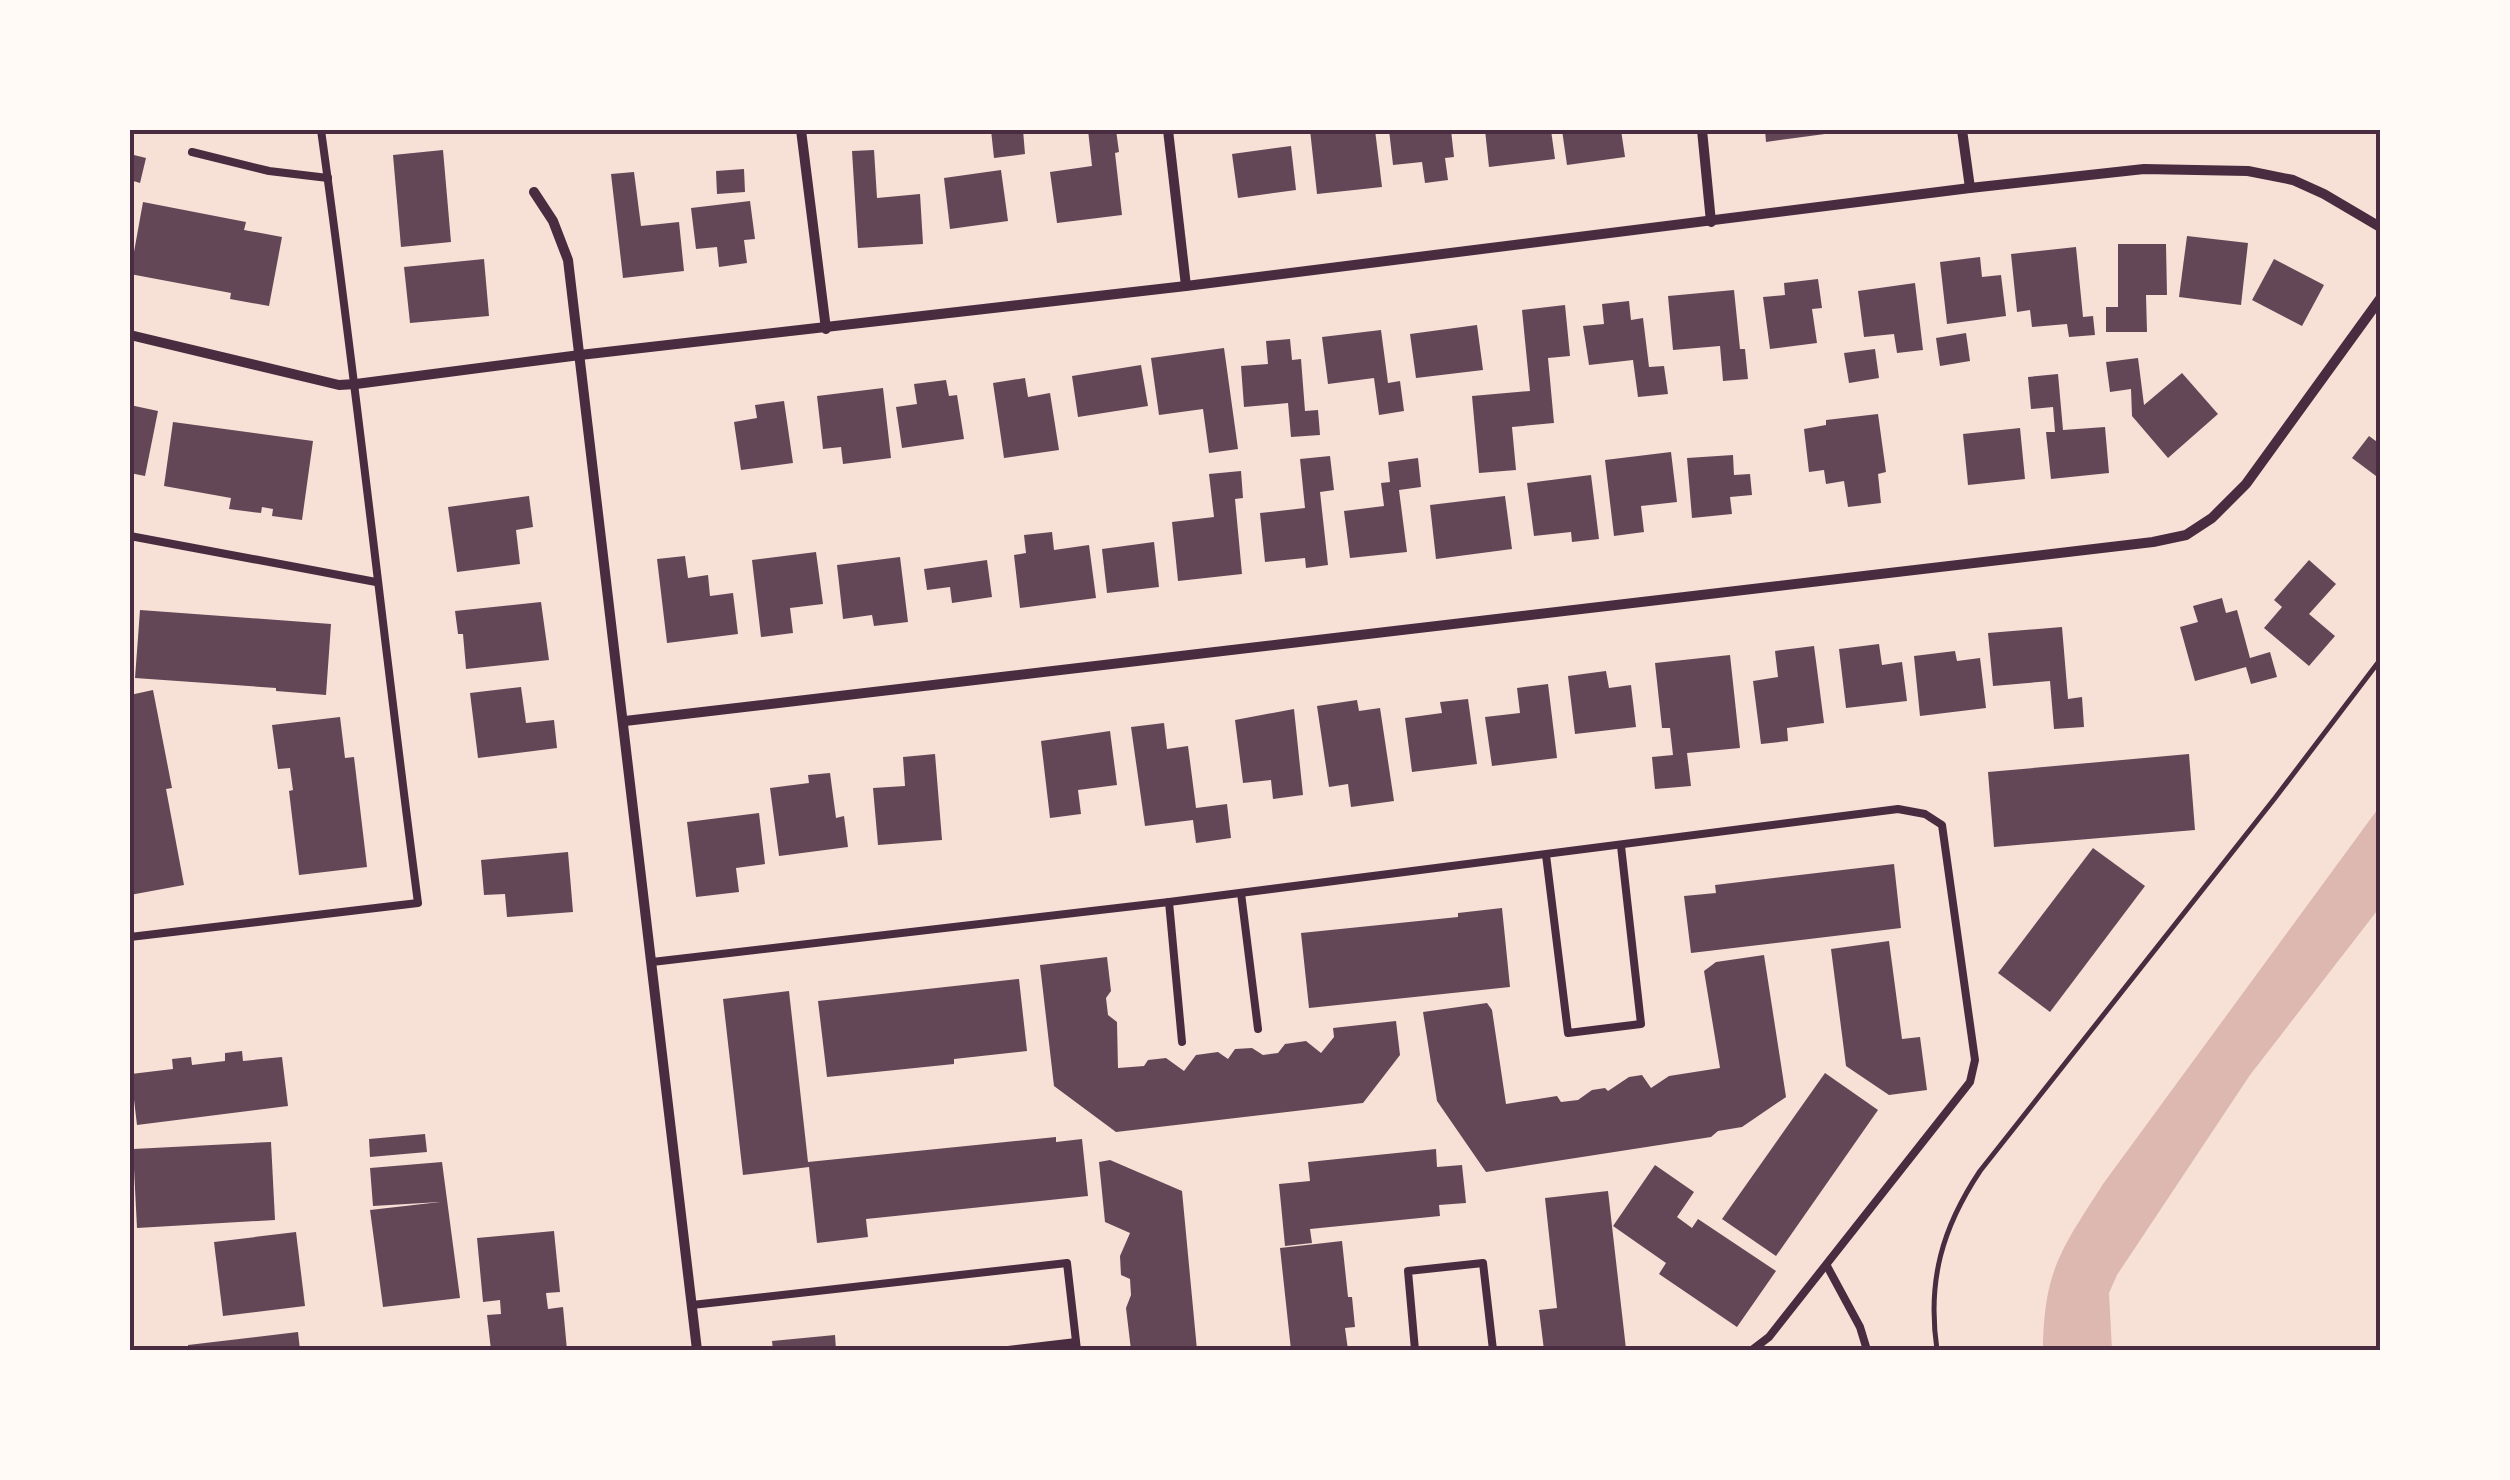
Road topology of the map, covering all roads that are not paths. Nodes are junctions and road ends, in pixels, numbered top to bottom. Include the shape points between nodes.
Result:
1 (321, 130) edge
2 (801, 130) edge
3 (1168, 130) edge
4 (1702, 130) edge
5 (1962, 130) edge
6 (192, 152) dead end
7 (328, 178) junction
8 (1970, 188) junction
9 (534, 192) dead end
10 (1710, 222) junction
11 (2380, 227) edge
12 (1186, 286) junction
13 (2380, 300) edge
14 (826, 329) junction
15 (130, 335) edge
16 (580, 355) junction
17 (356, 384) junction
18 (130, 536) edge
19 (376, 582) junction
20 (625, 722) junction
21 (1621, 846) junction
22 (1546, 856) junction
23 (1241, 893) junction
24 (1168, 902) junction
25 (130, 937) edge
26 (652, 962) junction
27 (1258, 1029) dead end
28 (1182, 1042) dead end
29 (1827, 1266) junction
30 (692, 1305) junction
31 (1077, 1346) edge
32 (697, 1350) edge
33 (1008, 1350) edge
34 (1415, 1350) edge
35 (1493, 1350) edge
36 (1752, 1350) edge
37 (1867, 1350) edge

1 - 7 lane
2 - 14 street
3 - 12 street
4 - 10 street
5 - 8 street
6 - 7 lane
7 - 17 lane
8 - 10 street
8 - 11 street via 2144,169 2248,171 2293,180
9 - 16 street via 568,260
10 - 12 street
12 - 14 street
13 - 20 street via 2246,484 2186,535
14 - 16 street
15 - 17 street
16 - 17 street
16 - 20 street
17 - 19 lane
18 - 19 lane
19 - 25 lane via 418,903
20 - 26 street
21 - 22 lane
21 - 22 lane via 1641,1024 1568,1033
21 - 29 lane via 1898,810 1942,825 1975,1060 1970,1082
22 - 23 lane
23 - 24 lane
23 - 27 lane
24 - 26 lane
24 - 28 lane
26 - 30 street
29 - 36 lane
29 - 37 lane
30 - 31 lane via 1067,1264
30 - 32 street
31 - 33 lane
34 - 35 lane via 1408,1270 1482,1263

